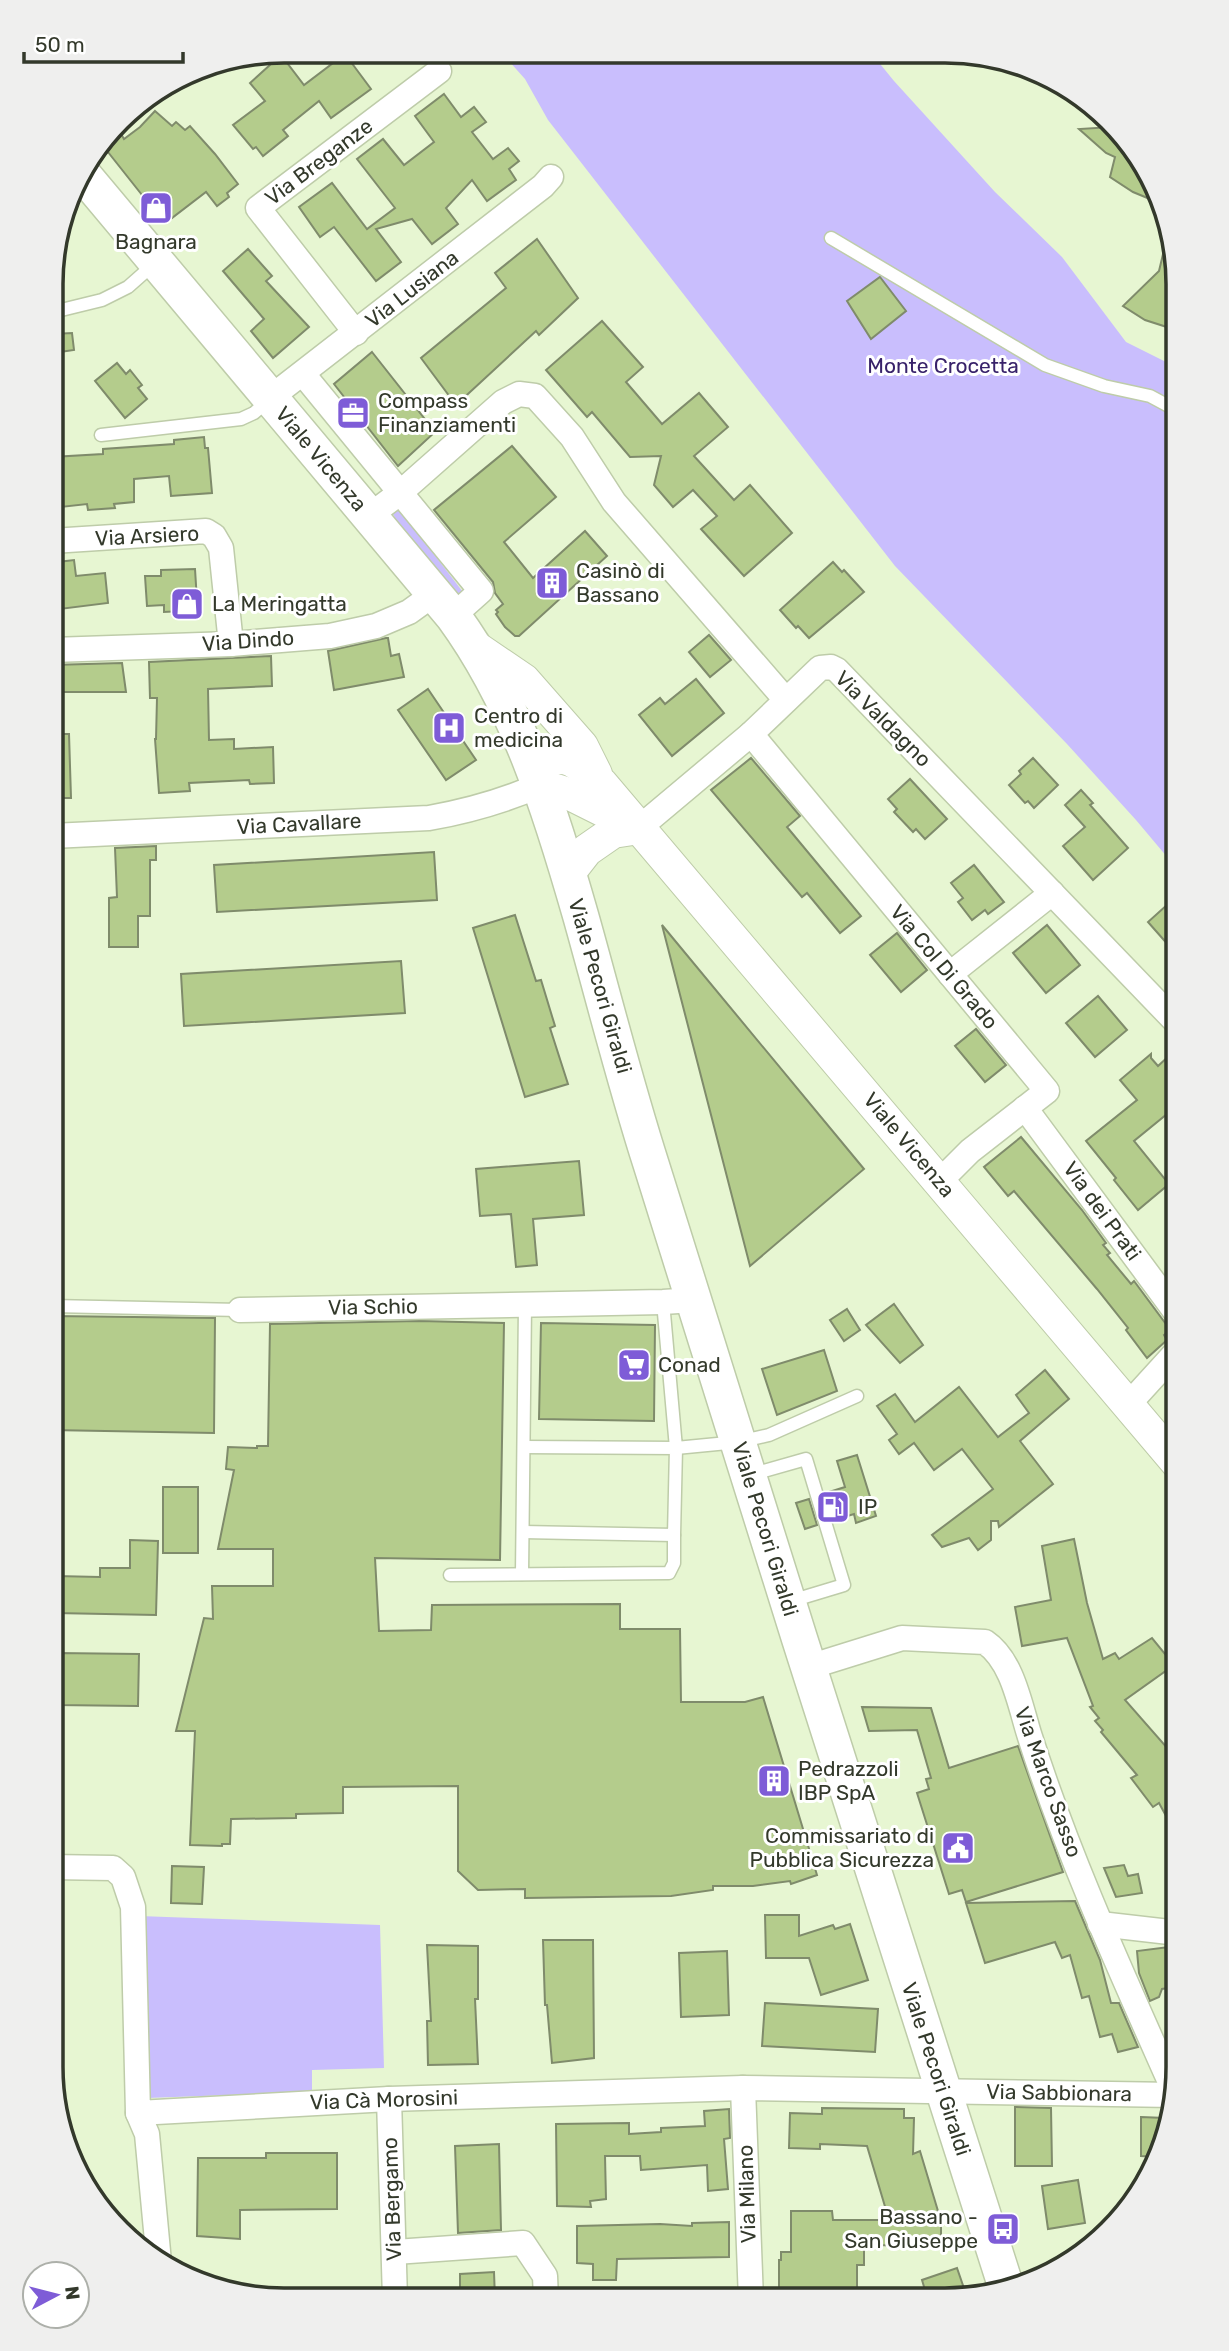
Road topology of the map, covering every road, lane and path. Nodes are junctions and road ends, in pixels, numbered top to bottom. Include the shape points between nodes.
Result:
1 (439, 71) dead end
2 (551, 177) dead end
3 (89, 181) edge
4 (831, 238) dead end
5 (157, 262) junction
6 (63, 310) edge
7 (356, 333) junction
8 (303, 374) junction
9 (271, 398) junction
10 (1166, 405) edge
11 (101, 435) dead end
12 (401, 492) junction
13 (369, 516) junction
14 (63, 540) edge
15 (443, 605) junction
16 (231, 644) junction
17 (474, 646) junction
18 (63, 650) edge
19 (786, 700) junction
20 (751, 734) junction
21 (536, 775) junction
22 (602, 784) junction
23 (639, 828) junction
24 (63, 835) edge
25 (569, 873) junction
26 (1052, 893) junction
27 (950, 974) junction
28 (1166, 1012) edge
29 (1025, 1108) junction
30 (940, 1181) junction
31 (1166, 1299) edge
32 (679, 1301) junction
33 (525, 1304) junction
34 (63, 1306) edge
35 (240, 1310) joint
36 (1166, 1363) edge
37 (857, 1396) dead end
38 (1127, 1406) junction
39 (738, 1443) junction
40 (524, 1447) junction
41 (676, 1448) junction
42 (1166, 1450) edge
43 (748, 1475) junction
44 (523, 1532) junction
45 (674, 1535) junction
46 (522, 1574) junction
47 (450, 1575) dead end
48 (787, 1602) junction
49 (809, 1667) junction
50 (63, 1867) edge
51 (1100, 1924) junction
52 (1166, 1932) edge
53 (1166, 2074) edge
54 (743, 2088) junction
55 (943, 2091) junction
56 (1164, 2094) edge
57 (389, 2099) junction
58 (138, 2113) junction
59 (158, 2248) edge
60 (395, 2252) junction
61 (1004, 2280) edge
62 (395, 2288) edge
63 (546, 2288) edge
64 (751, 2288) edge

1 - 7 street, Via Breganze via 258,208
2 - 7 street, Via Lusiana
3 - 5 main road, Viale Vicenza
4 - 10 lane via 1045,365
5 - 6 lane via 128,287 102,300
5 - 9 main road, Viale Vicenza
7 - 8 street, Via Lusiana
8 - 9 street, Via Lusiana
8 - 12 street, Viale Vicenza
9 - 11 lane via 241,419
9 - 13 main road, Viale Vicenza
12 - 13 street
12 - 15 street, Viale Vicenza via 481,591
12 - 19 street via 503,402 519,394 535,396 572,436 614,502
13 - 15 main road, Viale Vicenza
14 - 16 street, Via Arsiero via 206,531 220,548
15 - 16 street, Via Dindo via 330,636
15 - 17 main road, Viale Vicenza
16 - 18 street, Via Dindo
17 - 21 main road, Viale Vicenza via 502,696
17 - 22 street via 523,680 582,746
19 - 20 street, Via Valdagno
19 - 26 street, Via Valdagno via 820,668 837,670
20 - 23 street, Via Valdagno
20 - 27 street, Via Col Di Grado
21 - 22 street via 553,757 571,759
21 - 23 street
21 - 24 street, Via Cavallare via 514,796 429,818
21 - 25 main road, Viale Pecori Giraldi
22 - 23 street, Viale Vicenza
23 - 25 street via 613,832 587,850
23 - 30 street, Viale Vicenza
25 - 32 main road, Viale Pecori Giraldi via 649,1159
26 - 27 street
26 - 28 street, Via Valdagno
27 - 29 street, Via Col Di Grado via 1047,1091
29 - 30 street, Via Col Di Grado
29 - 31 street, Via dei Prati
30 - 38 street, Viale Vicenza
32 - 33 street, Via Schio
32 - 39 main road, Viale Pecori Giraldi
32 - 41 lane
33 - 35 street, Via Schio
33 - 40 lane
34 - 35 lane, Via Schio
36 - 38 street
37 - 39 lane via 768,1435
38 - 42 street, Viale Vicenza
39 - 41 lane
39 - 43 main road, Viale Pecori Giraldi
40 - 41 lane
40 - 44 lane
41 - 45 lane
43 - 48 main road, Viale Pecori Giraldi
43 - 48 lane via 806,1459 844,1585
44 - 45 lane
44 - 46 lane
45 - 46 lane via 670,1573
46 - 47 lane
48 - 49 main road, Viale Pecori Giraldi
49 - 51 street, Via Marco Sasso via 902,1638 985,1642 996,1650 1012,1678 1039,1766
49 - 55 main road, Viale Pecori Giraldi
50 - 58 street via 113,1868 123,1877 133,1907
51 - 52 street
51 - 53 street, Via Marco Sasso
54 - 55 street, Via Cà Morosini
54 - 57 street, Via Cà Morosini
54 - 64 street, Via Milano
55 - 56 street, Via Sabbionara
55 - 61 main road, Viale Pecori Giraldi
57 - 58 street, Via Cà Morosini
57 - 60 street, Via Bergamo
58 - 59 street via 147,2134
60 - 62 street, Via Bergamo
60 - 63 street via 523,2243 545,2276

